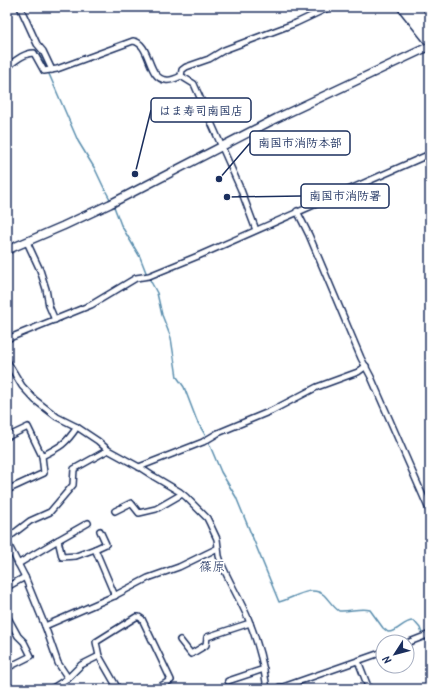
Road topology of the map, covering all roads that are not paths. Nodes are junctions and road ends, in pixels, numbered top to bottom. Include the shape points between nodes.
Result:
1 (20, 7) edge
2 (330, 7) edge
3 (403, 7) edge
4 (414, 7) edge
5 (430, 28) edge
6 (430, 41) edge
7 (430, 46) edge
8 (7, 66) edge
9 (52, 70) junction
10 (181, 76) junction
11 (222, 146) junction
12 (430, 154) edge
13 (298, 211) junction
14 (256, 230) junction
15 (27, 242) junction
16 (7, 250) edge
17 (56, 320) junction
18 (7, 339) edge
19 (7, 361) edge
20 (366, 366) junction
21 (77, 427) junction
22 (7, 437) edge
23 (108, 450) junction
24 (42, 456) junction
25 (139, 467) junction
26 (7, 490) edge
27 (182, 494) junction
28 (115, 511) dead end
29 (430, 512) edge
30 (88, 523) dead end
31 (100, 531) dead end
32 (7, 537) edge
33 (58, 540) junction
34 (7, 542) edge
35 (95, 548) junction
36 (218, 548) junction
37 (18, 564) junction
38 (25, 577) junction
39 (7, 587) edge
40 (115, 596) junction
41 (7, 616) edge
42 (250, 623) junction
43 (45, 626) junction
44 (426, 636) edge
45 (180, 640) dead end
46 (415, 640) edge
47 (375, 655) edge
48 (99, 656) junction
49 (358, 661) junction
50 (7, 668) edge
51 (264, 669) junction
52 (68, 678) junction
53 (228, 681) dead end
54 (51, 689) edge
55 (118, 689) edge
56 (156, 689) edge
57 (267, 689) edge
58 (280, 689) edge
59 (370, 689) edge

1 - 9 street via 36,44 43,51
2 - 10 street via 186,67 182,70
3 - 6 highway
4 - 5 highway
7 - 11 street
8 - 9 street via 22,56 34,53 44,71
9 - 10 street via 133,41 142,46 159,78 170,80
10 - 11 street via 194,84
11 - 14 street
11 - 15 street via 112,203
12 - 13 street
13 - 14 street
13 - 20 street
14 - 17 street via 148,276 136,278 91,305
15 - 16 street
15 - 17 street via 40,270 49,306
17 - 18 street
19 - 21 street via 22,386 36,400 57,418
20 - 25 street via 358,372 317,387 207,440
20 - 29 street
21 - 23 street
21 - 24 street via 59,448
22 - 24 street via 28,427
23 - 25 street
23 - 32 street via 74,469 73,485 50,512 30,521
24 - 26 street via 44,473
25 - 27 street
27 - 28 street via 156,509 139,512 131,503
27 - 36 street via 207,518 217,539
30 - 33 street
31 - 35 street via 106,544
33 - 35 street via 62,557 76,556
33 - 37 street
34 - 37 street
35 - 40 street
36 - 40 street via 179,567 138,582
36 - 42 street via 222,565
37 - 38 street
38 - 39 street
38 - 43 street
40 - 43 street
41 - 50 street via 32,656
42 - 45 street via 208,637 206,645 191,654
42 - 51 street
43 - 52 street via 58,663
44 - 46 street
47 - 49 street
48 - 52 street via 81,665
48 - 55 street
48 - 56 street via 96,642 139,617 171,680
49 - 58 street
49 - 59 street
51 - 53 street
51 - 57 street
52 - 54 street

